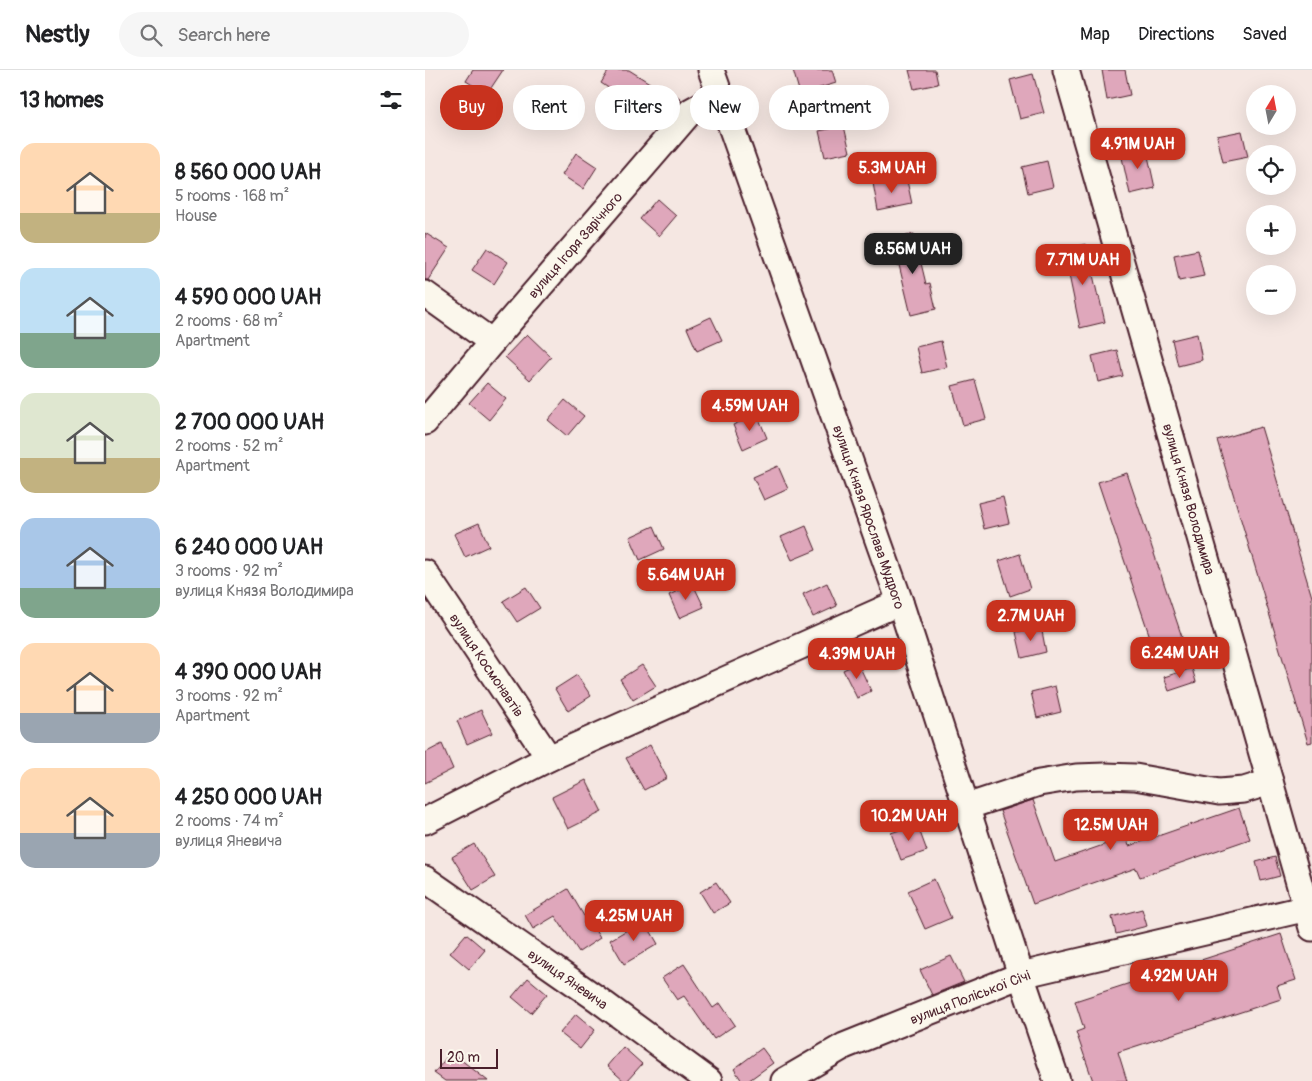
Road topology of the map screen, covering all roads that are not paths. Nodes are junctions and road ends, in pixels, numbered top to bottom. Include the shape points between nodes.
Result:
1 (711, 70) edge
2 (1066, 70) edge
3 (716, 85) edge
4 (690, 112) edge
5 (732, 130) edge
6 (425, 294) edge
7 (492, 342) junction
8 (425, 422) edge
9 (425, 573) edge
10 (899, 602) junction
11 (549, 758) junction
12 (1270, 782) junction
13 (966, 807) junction
14 (425, 821) edge
15 (425, 879) edge
16 (1310, 914) edge
17 (1021, 975) junction
18 (709, 1081) edge
19 (784, 1081) edge
20 (1057, 1081) edge

1 - 3 street, вулиця Князя Ярослава Мудрого
2 - 12 street, вулиця Князя Володимира
4 - 7 street, вулиця Ігоря Зарічного
5 - 10 street, вулиця Князя Ярослава Мудрого
6 - 7 street
7 - 8 street, вулиця Ігоря Зарічного
9 - 11 street, вулиця Космонавтів
10 - 11 street
10 - 13 street, вулиця Князя Ярослава Мудрого
11 - 14 street
12 - 13 street via 1244,790 1219,792 1135,778 1076,777 1039,783
12 - 16 street, вулиця Князя Володимира
13 - 17 street, вулиця Князя Ярослава Мудрого
15 - 18 street, вулиця Яневича
16 - 17 street, вулиця Поліської Січі
17 - 19 street, вулиця Поліської Січі via 844,1046
17 - 20 street, вулиця Князя Ярослава Мудрого

